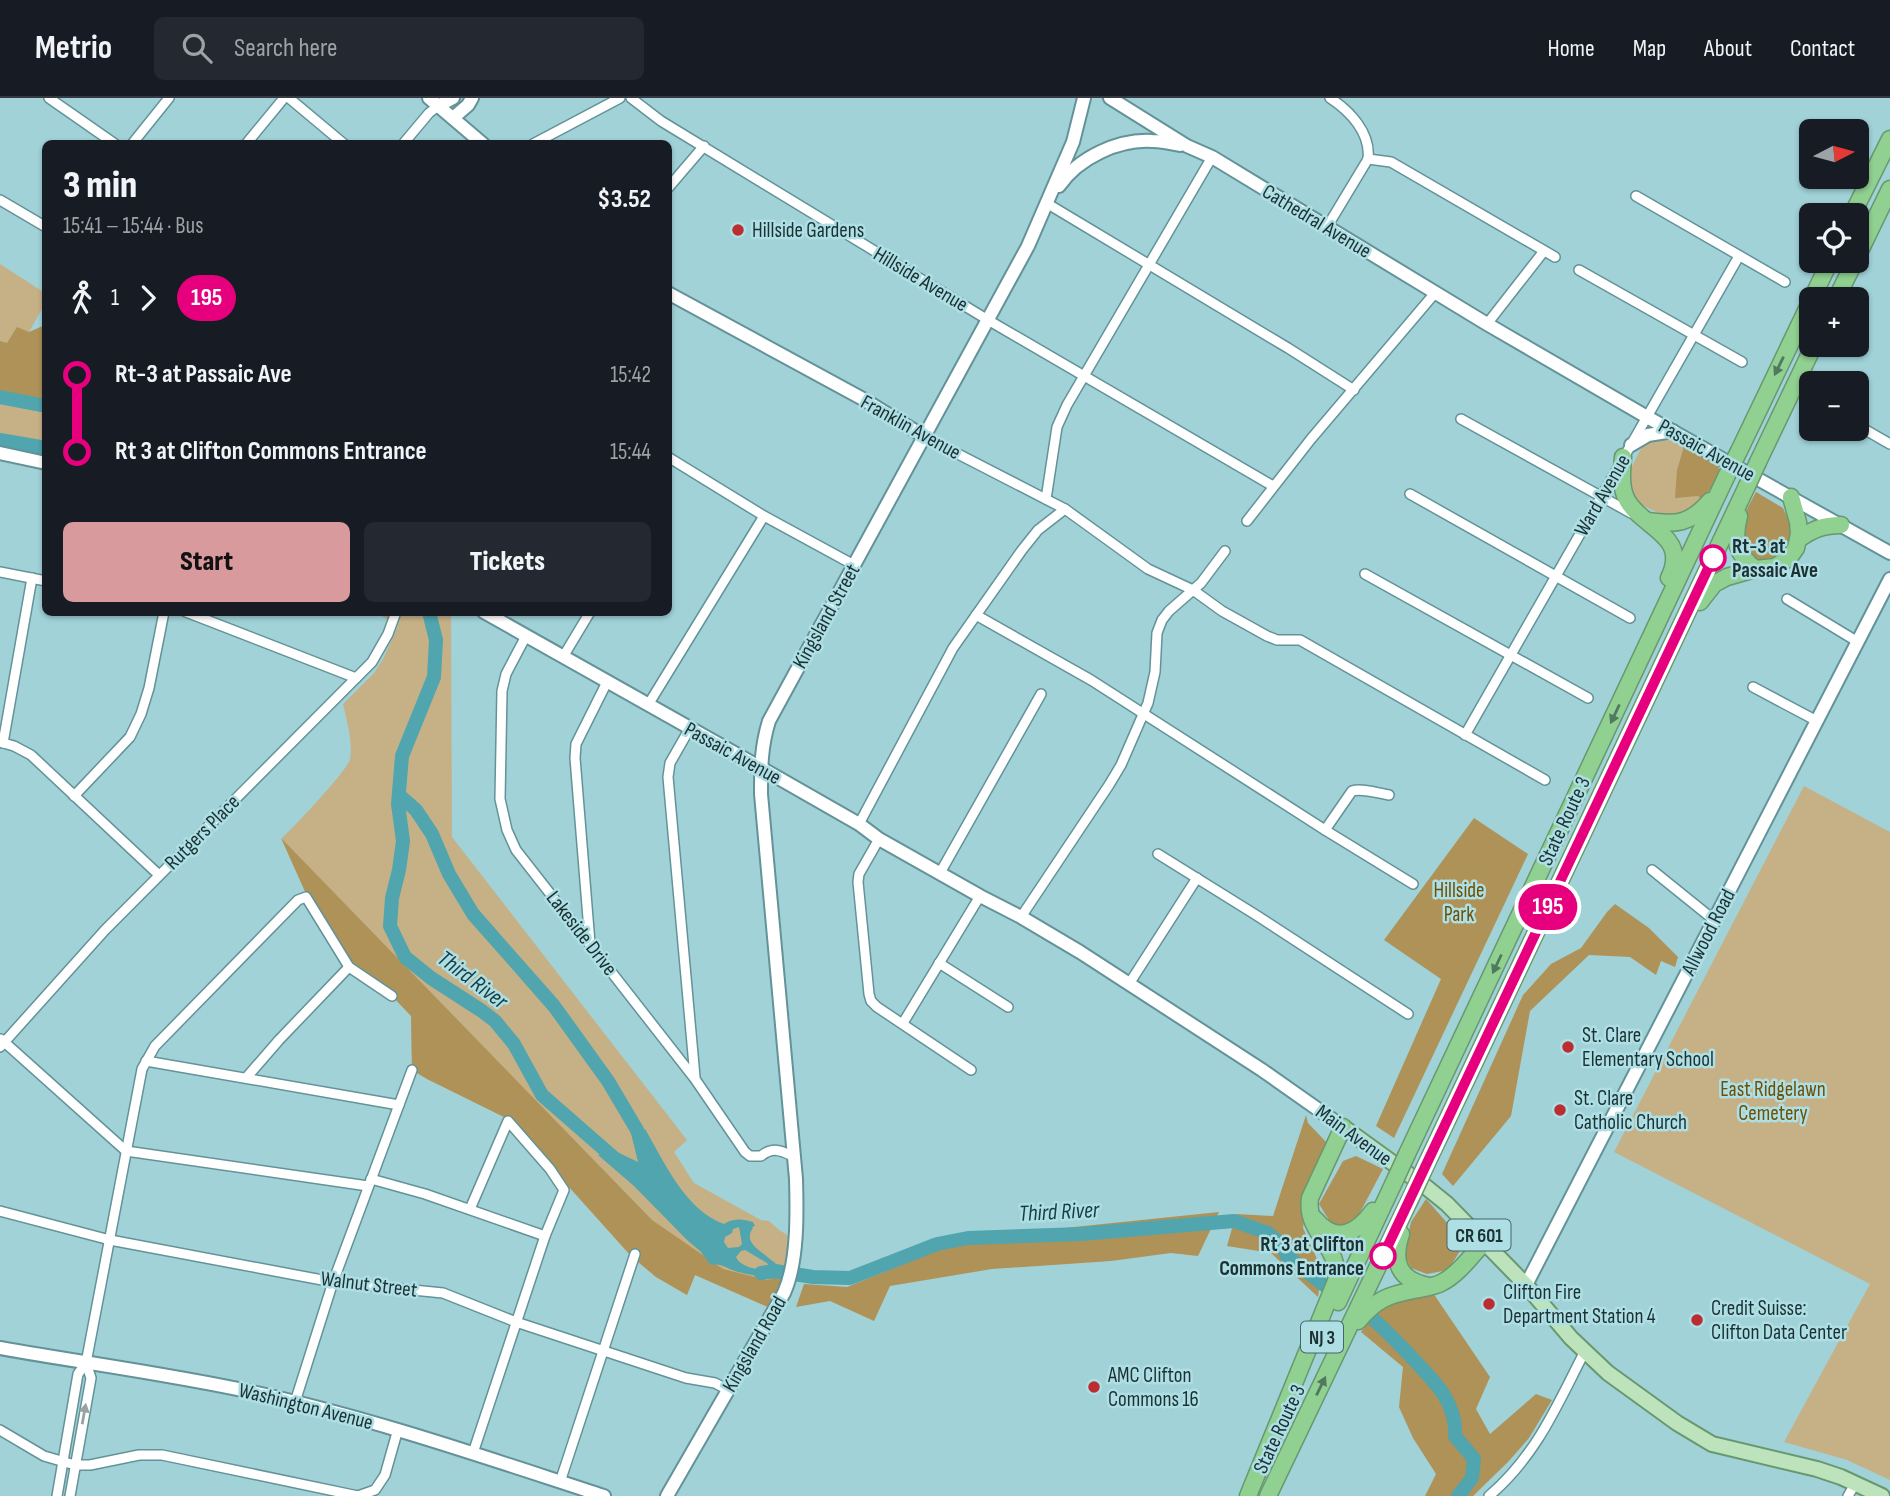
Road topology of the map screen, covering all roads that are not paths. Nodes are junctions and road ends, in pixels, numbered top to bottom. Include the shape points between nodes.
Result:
1 (51, 98) edge
2 (169, 98) edge
3 (287, 98) edge
4 (453, 98) edge
5 (472, 98) edge
6 (620, 98) edge
7 (631, 98) edge
8 (1084, 98) edge
9 (1110, 98) edge
10 (1330, 98) edge
11 (433, 102) edge
12 (453, 118) junction
13 (1890, 139) edge
14 (110, 140) edge
15 (135, 140) edge
16 (250, 140) edge
17 (339, 140) edge
18 (406, 140) edge
19 (477, 140) edge
20 (541, 140) edge
21 (704, 146) junction
22 (1187, 146) junction
23 (1212, 157) junction
24 (1368, 159) junction
25 (672, 183) edge
26 (1890, 189) edge
27 (1636, 196) dead end
28 (0, 200) edge
29 (1858, 203) edge
30 (1048, 204) junction
31 (42, 225) edge
32 (1327, 227) junction
33 (1869, 232) edge
34 (1544, 251) junction
35 (1739, 256) junction
36 (1555, 257) dead end
37 (1149, 265) junction
38 (1579, 270) dead end
39 (1824, 273) edge
40 (1785, 282) dead end
41 (1435, 293) junction
42 (672, 294) edge
43 (988, 320) junction
44 (1487, 324) junction
45 (1694, 335) junction
46 (1524, 345) joint
47 (1808, 357) edge
48 (1742, 362) dead end
49 (1084, 376) junction
50 (1354, 390) junction
51 (1647, 417) junction
52 (1461, 419) dead end
53 (1674, 431) junction
54 (1869, 432) edge
55 (925, 437) junction
56 (1890, 444) edge
57 (1627, 451) junction
58 (0, 453) edge
59 (672, 459) edge
60 (42, 462) edge
61 (1727, 475) junction
62 (1273, 486) junction
63 (1747, 486) junction
64 (1410, 494) dead end
65 (1601, 497) junction
66 (1046, 499) junction
67 (1795, 499) junction
68 (1065, 509) junction
69 (764, 516) junction
70 (1247, 521) dead end
71 (1648, 521) junction
72 (1841, 525) junction
73 (1799, 539) junction
74 (1225, 551) dead end
75 (1890, 553) edge
76 (854, 565) junction
77 (1755, 569) junction
78 (0, 572) edge
79 (1365, 574) dead end
80 (1555, 577) junction
81 (32, 578) junction
82 (1890, 579) edge
83 (42, 580) edge
84 (1193, 590) junction
85 (1787, 599) dead end
86 (976, 615) junction
87 (163, 616) edge
88 (196, 616) edge
89 (395, 616) edge
90 (494, 616) edge
91 (588, 616) edge
92 (1630, 618) dead end
93 (1679, 629) junction
94 (526, 636) junction
95 (1858, 642) junction
96 (1510, 655) junction
97 (564, 657) junction
98 (356, 678) junction
99 (607, 682) junction
100 (1753, 687) dead end
101 (1627, 688) junction
102 (1041, 694) dead end
103 (1588, 698) dead end
104 (648, 705) junction
105 (1144, 713) junction
106 (1817, 721) junction
107 (690, 728) junction
108 (1465, 735) junction
109 (1, 742) edge
110 (761, 768) junction
111 (1545, 780) dead end
112 (1389, 795) dead end
113 (74, 796) junction
114 (859, 824) junction
115 (1325, 830) junction
116 (879, 839) junction
117 (1158, 854) dead end
118 (1652, 870) dead end
119 (940, 873) junction
120 (159, 875) junction
121 (1197, 878) junction
122 (1413, 884) dead end
123 (980, 896) junction
124 (1021, 917) junction
125 (1714, 920) junction
126 (590, 944) junction
127 (939, 963) junction
128 (349, 967) junction
129 (1129, 984) junction
130 (392, 996) dead end
131 (1008, 1007) dead end
132 (1408, 1014) dead end
133 (903, 1023) junction
134 (2, 1042) edge
135 (146, 1061) junction
136 (412, 1070) dead end
137 (971, 1070) dead end
138 (246, 1078) junction
139 (695, 1079) junction
140 (399, 1105) junction
141 (1343, 1127) junction
142 (126, 1152) junction
143 (795, 1157) junction
144 (1396, 1178) junction
145 (796, 1179) joint
146 (370, 1182) junction
147 (1414, 1191) junction
148 (1309, 1208) junction
149 (470, 1209) junction
150 (0, 1211) edge
151 (545, 1236) junction
152 (110, 1240) junction
153 (1485, 1241) junction
154 (635, 1254) dead end
155 (333, 1282) junction
156 (1526, 1285) junction
157 (1432, 1287) junction
158 (516, 1322) junction
159 (1344, 1339) junction
160 (0, 1348) edge
161 (602, 1351) junction
162 (1585, 1351) junction
163 (86, 1363) junction
164 (728, 1390) junction
165 (295, 1402) junction
166 (398, 1429) junction
167 (0, 1430) edge
168 (473, 1453) junction
169 (63, 1462) junction
170 (75, 1465) junction
171 (560, 1482) junction
172 (1851, 1490) edge
173 (57, 1496) edge
174 (69, 1496) edge
175 (604, 1496) edge
176 (667, 1496) edge
177 (1248, 1496) edge
178 (1268, 1496) edge
179 (1489, 1496) edge
180 (1882, 1496) edge

1 - 14 street
2 - 15 street
3 - 16 street
3 - 17 street
4 - 11 main road
5 - 12 main road
6 - 20 street
7 - 21 street, Hillside Avenue
8 - 30 main road, Kingsland Street via 1073,142
9 - 22 main road, Cathedral Avenue
10 - 24 street via 1360,128
11 - 12 main road
11 - 18 street
12 - 19 main road
13 - 29 highway
21 - 25 street
21 - 43 street, Hillside Avenue
22 - 23 main road, Cathedral Avenue
22 - 30 main road via 1151,140 1102,151 1065,178
23 - 32 main road, Cathedral Avenue
23 - 37 street
24 - 32 street
24 - 34 street via 1391,162
26 - 33 highway
27 - 35 street
28 - 31 street
30 - 37 street
30 - 43 main road, Kingsland Street
32 - 41 main road, Cathedral Avenue
34 - 36 street
34 - 44 street
35 - 40 street
35 - 45 street, Ward Avenue
37 - 49 street
37 - 50 street
38 - 45 street
39 -> 61 highway, State Route 3 / NJ 3, bridge
41 - 44 main road, Cathedral Avenue
41 - 50 street
42 - 55 main road, Franklin Avenue
43 - 49 street, Hillside Avenue
43 - 55 main road, Kingsland Street
44 - 46 main road, Cathedral Avenue
45 - 48 street
45 - 51 street, Ward Avenue
46 - 51 main road, Passaic Avenue
47 - 63 highway, State Route 3 / NJ 3, bridge
49 - 62 street, Hillside Avenue
49 - 66 street via 1057,427
50 - 62 street
51 - 53 main road, Passaic Avenue
51 - 57 street, Ward Avenue
52 - 65 street
53 - 57 main road via 1648,435
53 - 67 main road, Passaic Avenue
54 - 56 street
55 - 66 street, Franklin Avenue
55 - 76 main road, Kingsland Street
57 - 65 street, Ward Avenue
57 - 71 highway via 1624,493 1632,508
58 - 60 main road
59 - 69 street
61 - 71 highway via 1711,500 1690,519 1667,524
61 - 101 highway, State Route 3 / NJ 3
62 - 70 street
63 - 77 highway via 1736,535 1743,559
63 - 93 highway, State Route 3 / NJ 3
64 - 80 street
65 - 71 street
65 - 80 street, Ward Avenue
66 - 68 street, Franklin Avenue
67 - 72 main road, Passaic Avenue
67 - 73 highway
68 - 84 street, Franklin Avenue via 1148,569
68 - 86 street via 1038,530
69 - 76 street
69 - 104 street
71 - 101 highway via 1668,540 1675,559
72 - 73 highway via 1814,529
72 - 75 main road, Passaic Avenue
73 - 77 highway via 1782,564
74 - 84 street
76 - 110 main road, Kingsland Street via 769,721
77 - 93 highway via 1714,583
78 - 81 street
79 - 96 street
80 - 92 street
80 - 96 street, Ward Avenue
81 - 83 street
81 - 109 street
82 - 95 main road, Allwood Road
84 - 105 street via 1162,620 1156,672
84 - 108 street, Franklin Avenue via 1266,636 1300,640
85 - 95 street
86 - 105 street
86 - 114 street via 953,648
87 - 113 street via 136,726
88 - 98 street
89 - 98 street, Rutgers Place via 378,653
90 - 94 main road, Passaic Avenue
91 - 97 street
93 - 147 highway, State Route 3 / NJ 3, bridge
94 - 97 main road, Passaic Avenue
94 - 126 street, Lakeside Drive via 502,691 502,813 516,850
95 - 106 main road, Allwood Road
96 - 103 street
96 - 108 street, Ward Avenue
97 - 99 main road, Passaic Avenue
98 - 120 street, Rutgers Place
99 - 104 main road, Passaic Avenue
99 - 126 street via 575,751
100 - 106 street
101 -> 144 highway, State Route 3 / NJ 3, bridge
102 - 119 street
104 - 107 main road, Passaic Avenue
105 - 115 street
105 - 124 street via 1109,785
106 - 125 main road, Allwood Road
107 - 110 main road, Passaic Avenue
107 - 139 street via 670,763 668,777
108 - 111 street, Franklin Avenue
109 - 113 street via 31,755
110 - 114 main road, Passaic Avenue
110 - 143 main road, Kingsland Street
112 - 115 street via 1352,791
113 - 120 street
114 - 116 main road, Passaic Avenue
115 - 122 street
116 - 119 main road, Passaic Avenue
116 - 133 street via 858,882 869,994 877,1007
117 - 121 street
118 - 125 street
119 - 123 main road, Passaic Avenue
120 - 134 street, Rutgers Place
121 - 129 street
121 - 132 street
123 - 124 main road, Main Avenue / CR 601
123 - 127 street
124 - 129 main road, Main Avenue / CR 601
125 - 156 main road, Allwood Road
126 - 139 street, Lakeside Drive
127 - 131 street
127 - 133 street
128 - 130 street
128 - 135 street via 306,897 298,900 155,1046
128 - 138 street
129 - 141 main road, Main Avenue / CR 601
133 - 137 street
134 - 142 street
135 - 138 street
135 - 142 street
136 - 140 street
138 - 140 street
139 - 143 street, Lakeside Drive via 750,1156 776,1149
140 - 146 street
141 - 148 highway
141 - 153 main road, Main Avenue / CR 601 via 1426,1187
142 - 146 street
142 - 152 street
143 - 145 main road, Kingsland Street
144 - 148 highway via 1354,1231 1328,1231
144 - 177 highway, State Route 3 / NJ 3
145 - 164 main road, Kingsland Road via 789,1274
146 - 149 street
146 - 155 street
147 - 157 highway via 1396,1258 1406,1277
147 - 159 highway, State Route 3 / NJ 3
148 - 177 highway via 1336,1263 1336,1281
149 - 151 street
149 - 151 street via 508,1121 564,1190
150 - 152 street, Walnut Street
151 - 158 street
152 - 155 street, Walnut Street
152 - 163 street
153 - 156 main road, Main Avenue / CR 601
153 - 157 highway via 1450,1277
154 - 161 street
155 - 158 street, Walnut Street via 443,1293
155 - 165 street
156 - 162 main road, Main Avenue / CR 601
157 - 159 highway via 1382,1299
158 - 161 street, Walnut Street
158 - 168 street
178 -> 159 highway, State Route 3 / NJ 3
160 - 163 main road, Washington Avenue
161 - 164 street, Walnut Street
161 - 171 street
162 - 172 main road, Main Avenue / CR 601 via 1639,1396 1712,1444 1817,1469
162 - 179 street via 1533,1449
163 - 165 main road, Washington Avenue
163 - 169 street via 78,1374
170 -> 163 street via 90,1378
164 - 176 main road, Kingsland Road
165 - 166 main road, Washington Avenue
166 - 168 main road, Washington Avenue
166 - 170 street via 385,1475 375,1490 358,1496 162,1455
167 - 169 street
168 - 171 main road, Washington Avenue
169 - 170 street
169 - 173 street
170 - 174 street
171 - 175 main road, Washington Avenue
172 - 180 main road, Main Avenue / CR 601

